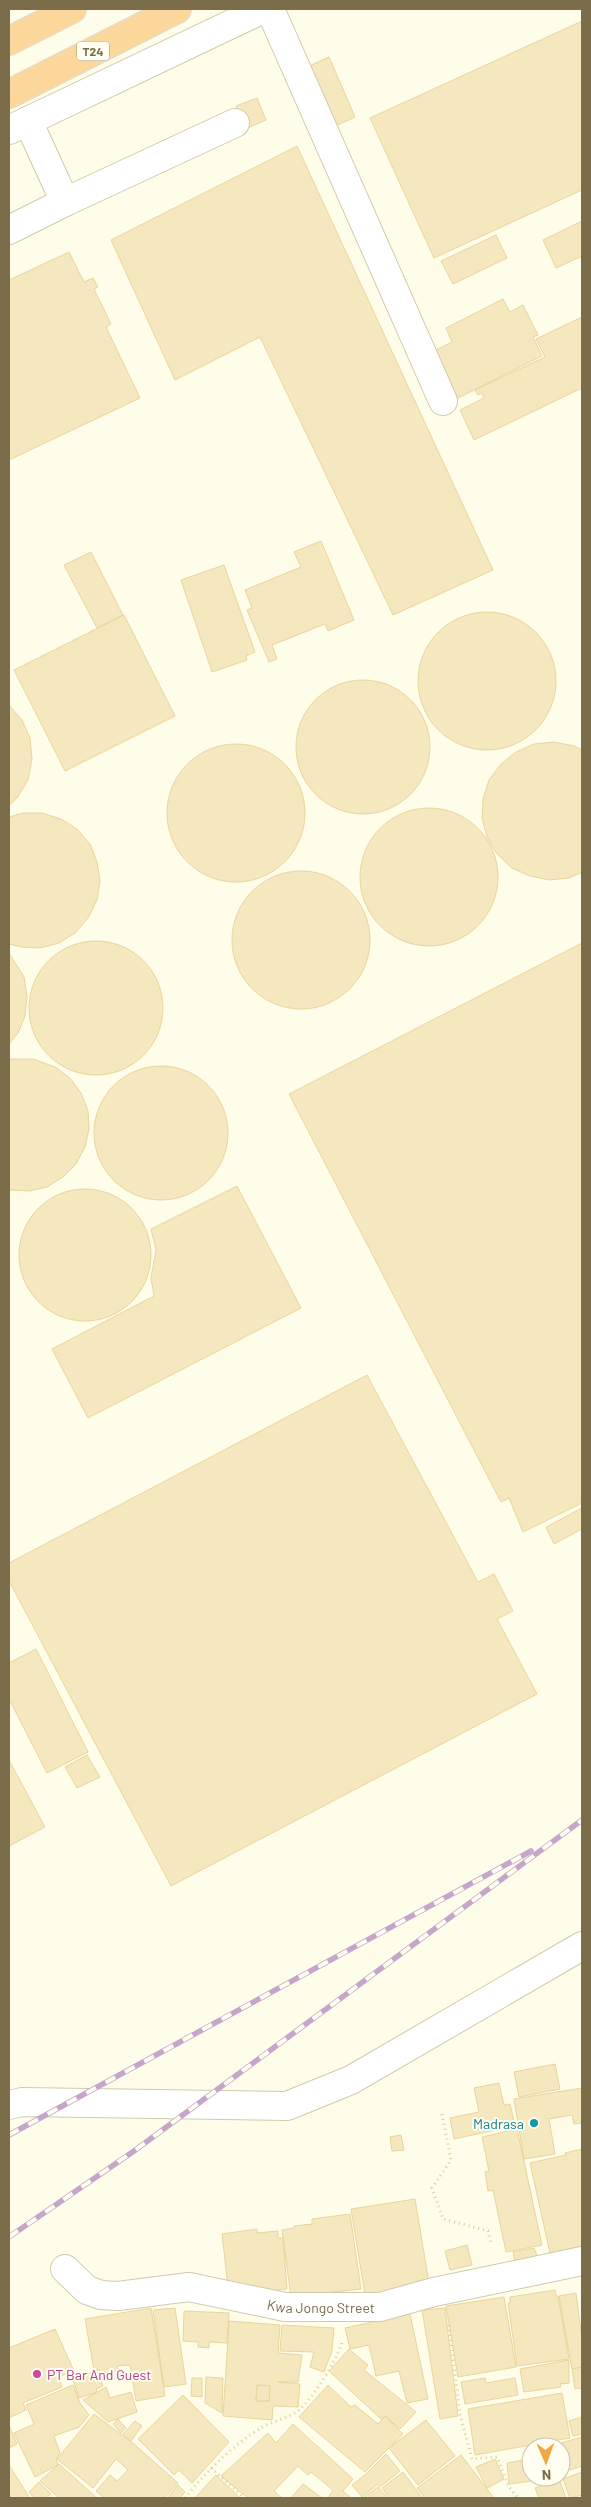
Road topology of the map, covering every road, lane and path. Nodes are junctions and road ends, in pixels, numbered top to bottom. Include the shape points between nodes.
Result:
1 (72, 9) edge
2 (176, 9) edge
3 (263, 9) edge
4 (270, 9) edge
5 (9, 41) edge
6 (9, 94) edge
7 (235, 123) dead end
8 (18, 126) edge
9 (65, 202) junction
10 (9, 230) edge
11 (443, 401) dead end
12 (582, 1946) edge
13 (9, 2105) edge
14 (442, 2114) dead end
15 (582, 2261) edge
16 (65, 2269) dead end
17 (500, 2279) junction
18 (434, 2292) junction
19 (344, 2338) dead end
20 (211, 2468) junction
21 (185, 2498) edge
22 (245, 2498) edge
23 (518, 2498) edge

1 - 5 highway
2 - 6 highway, T24
3 - 8 street
4 - 11 street
7 - 9 street
8 - 9 street
9 - 10 street
12 - 13 street via 351,2080 287,2106 22,2102
14 - 17 path via 451,2160 432,2188 443,2219 488,2231
15 - 17 street, Kwa Jongo Street
16 - 18 street, Kwa Jongo Street via 87,2290 102,2295 189,2288 285,2307 380,2307
17 - 18 street, Kwa Jongo Street
18 - 23 path via 446,2305 460,2414 472,2459 497,2456
19 - 20 path via 339,2355 298,2411 260,2428
20 - 21 path
20 - 22 path

